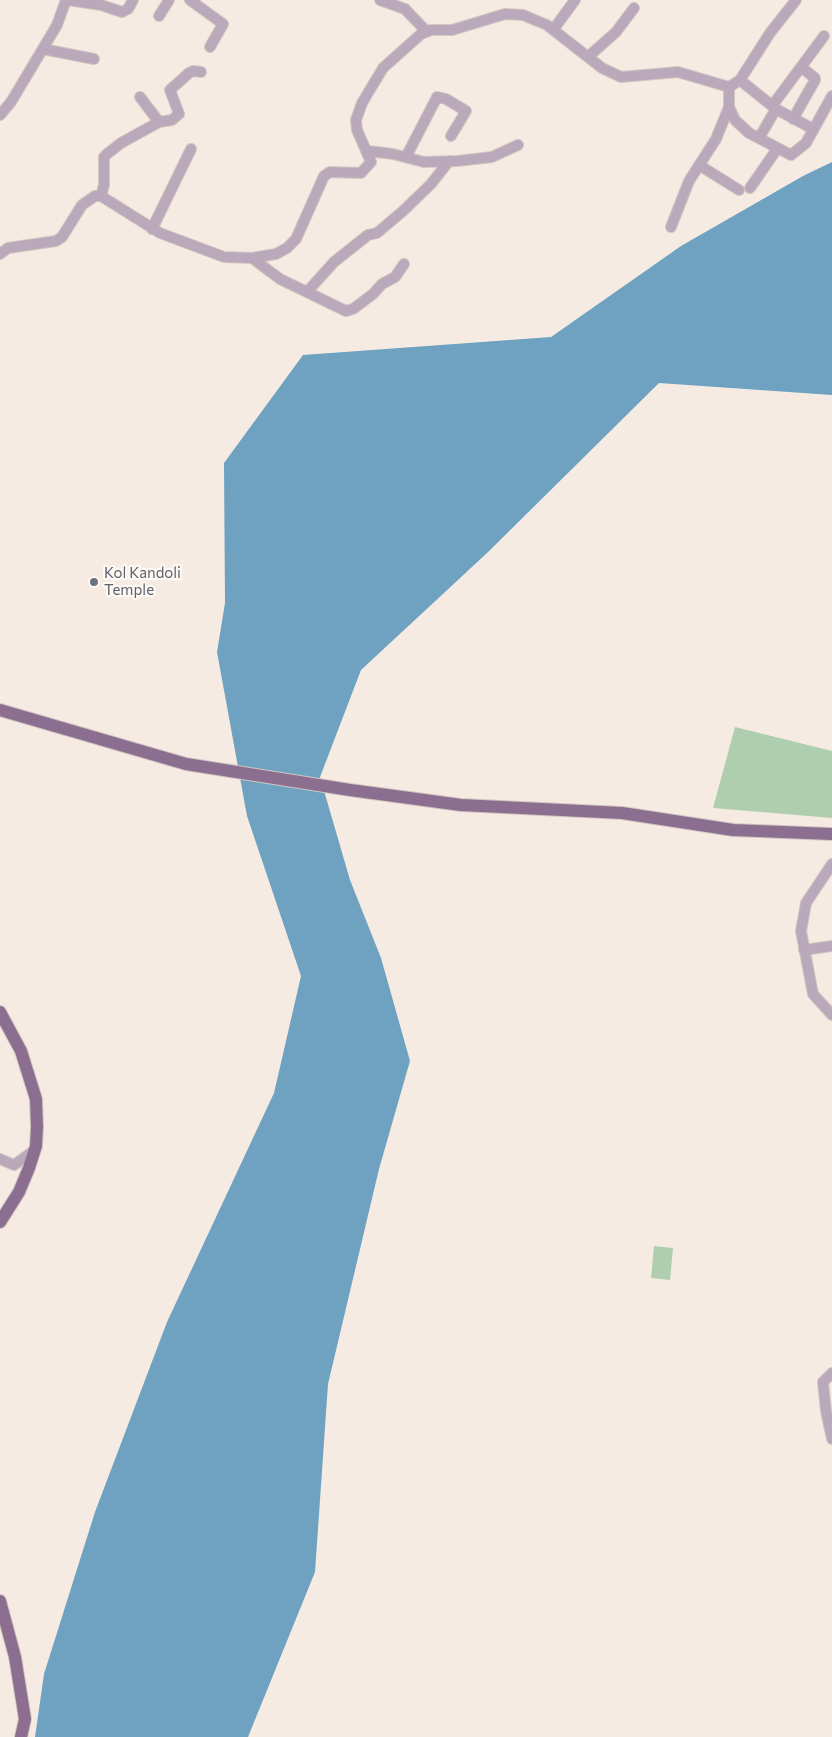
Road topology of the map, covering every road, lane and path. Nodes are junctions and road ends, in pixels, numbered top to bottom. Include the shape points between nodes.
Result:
1 (67, 0) edge
2 (133, 0) edge
3 (169, 0) edge
4 (190, 0) edge
5 (380, 0) edge
6 (575, 0) edge
7 (796, 0) edge
8 (634, 8) dead end
9 (159, 16) dead end
10 (553, 30) junction
11 (427, 32) junction
12 (824, 36) dead end
13 (210, 47) dead end
14 (43, 49) junction
15 (589, 56) junction
16 (94, 59) dead end
17 (801, 67) junction
18 (201, 72) dead end
19 (740, 80) junction
20 (729, 87) junction
21 (832, 96) edge
22 (140, 97) dead end
23 (729, 107) junction
24 (774, 108) junction
25 (0, 115) edge
26 (793, 118) junction
27 (159, 122) junction
28 (813, 130) junction
29 (451, 136) dead end
30 (759, 138) junction
31 (518, 145) dead end
32 (191, 149) dead end
33 (777, 149) junction
34 (368, 151) junction
35 (406, 157) junction
36 (449, 161) junction
37 (699, 165) junction
38 (750, 188) dead end
39 (739, 190) dead end
40 (101, 196) junction
41 (671, 227) dead end
42 (152, 229) junction
43 (0, 254) edge
44 (252, 258) junction
45 (404, 264) dead end
46 (307, 292) junction
47 (0, 710) edge
48 (832, 834) edge
49 (832, 864) edge
50 (832, 946) edge
51 (804, 950) junction
52 (0, 1012) edge
53 (832, 1015) edge
54 (35, 1150) junction
55 (0, 1159) edge
56 (0, 1222) edge
57 (832, 1373) edge
58 (832, 1438) edge
59 (0, 1601) edge
60 (21, 1737) edge

1 - 2 street via 122,12 128,10
1 - 14 street
3 - 9 street
4 - 13 street via 223,24
5 - 11 street via 405,10
6 - 10 street
7 - 19 street
8 - 15 street via 616,32
10 - 11 street via 535,18 505,14 452,30
10 - 15 street
11 - 34 street via 383,68 362,103 356,120 357,130
12 - 17 street
14 - 16 street
14 - 25 street
15 - 20 street via 610,73 621,77 678,72
17 - 24 street
17 - 26 street via 815,78
18 - 27 street via 193,71 171,88 179,114 172,120
19 - 20 street
19 - 24 street
20 - 23 street
21 - 28 street
22 - 27 street
23 - 30 street via 735,120
23 - 37 street via 716,138
24 - 26 street
24 - 30 street
26 - 28 street
27 - 40 street via 106,154
28 - 33 street via 806,143 791,155
29 - 35 street via 466,111 437,97
30 - 33 street
31 - 36 street via 492,156
32 - 42 street
33 - 38 street
34 - 35 street
34 - 44 street via 372,162 360,173 330,172 324,176 296,239 287,248 276,254
35 - 36 street via 424,162
36 - 46 street via 431,184 396,217 334,262
37 - 39 street
37 - 41 street via 689,181
40 - 42 street
40 - 43 street via 95,196 82,205 62,237 56,241 8,248
42 - 44 street via 224,257
44 - 46 street via 268,272
45 - 46 street via 398,274 346,311
47 - 48 main road via 186,764 350,790 461,805 622,814 733,830
49 - 51 street via 802,912
50 - 51 street
51 - 53 street via 813,994
52 - 54 main road via 21,1051 36,1099
54 - 55 street via 14,1165
54 - 56 main road via 19,1192
57 - 58 street via 823,1382
59 - 60 main road via 15,1657 25,1719

